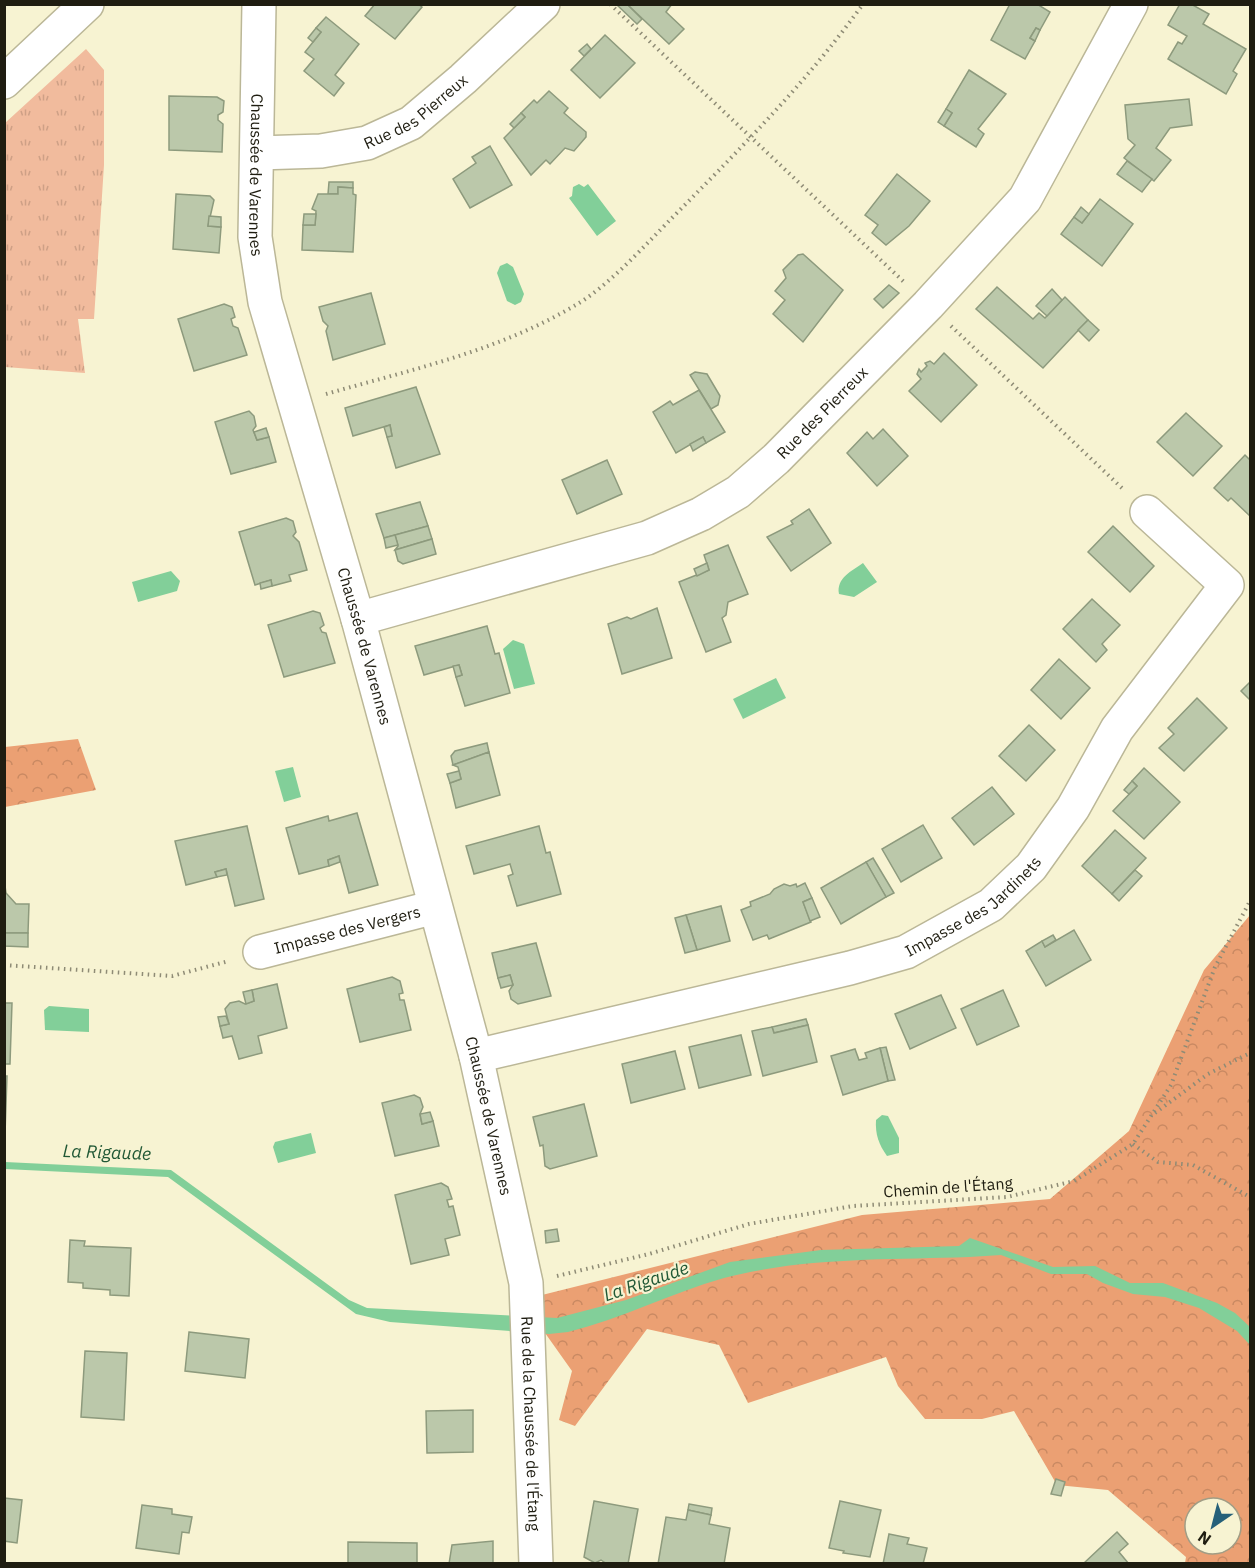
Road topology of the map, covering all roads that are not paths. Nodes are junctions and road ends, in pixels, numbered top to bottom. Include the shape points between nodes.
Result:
1 (87, 4) edge
2 (259, 4) edge
3 (543, 4) edge
4 (1131, 4) edge
5 (4, 82) edge
6 (258, 153) junction
7 (1147, 512) road end
8 (358, 618) junction
9 (435, 907) junction
10 (260, 952) road end
11 (476, 1056) junction
12 (526, 1283) joint
13 (536, 1563) edge

1 - 5 street
2 - 6 street, Chaussée de Varennes
3 - 6 street, Rue des Pierreux via 411,123 367,143 321,151
4 - 8 street, Rue des Pierreux via 1024,199 928,305 776,459 738,492 647,538
6 - 8 street, Chaussée de Varennes via 255,237 265,302
7 - 11 street, Impasse des Jardinets via 1227,585 1117,729 1073,808 1032,867 991,905 906,952
8 - 9 street, Chaussée de Varennes
9 - 10 street, Impasse des Vergers
9 - 11 street, Chaussée de Varennes
11 - 12 street, Chaussée de Varennes
12 - 13 street, Rue de la Chaussée de l'Étang

